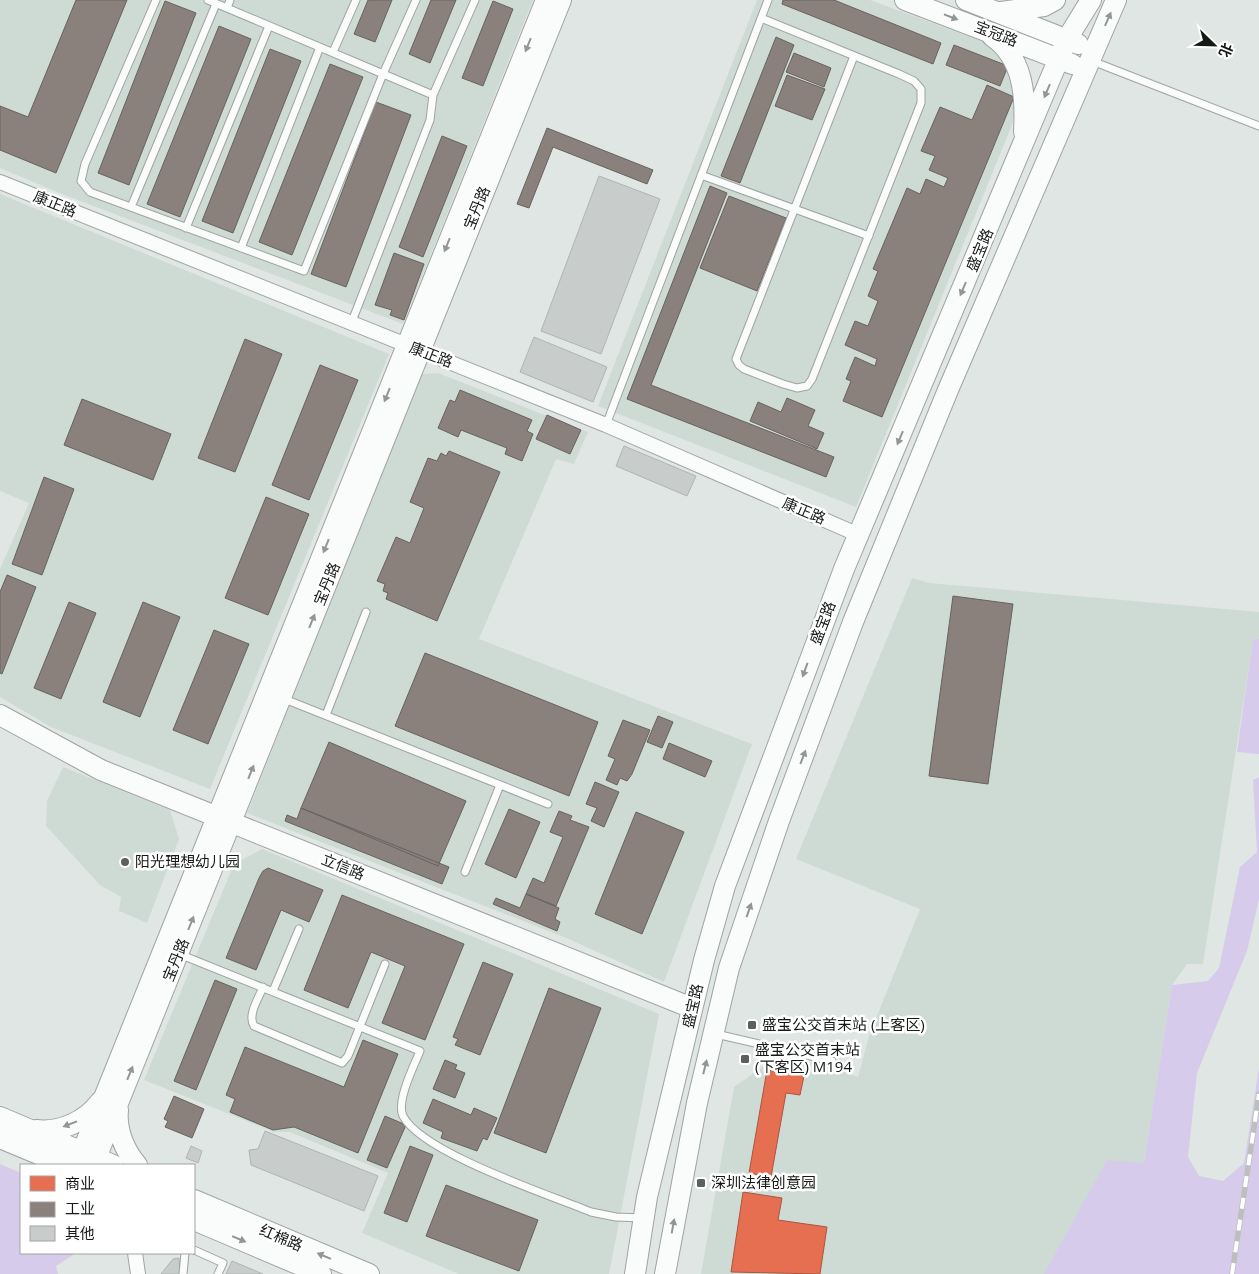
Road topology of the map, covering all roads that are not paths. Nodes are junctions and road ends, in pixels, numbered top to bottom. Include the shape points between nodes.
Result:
1 (156, 0) edge
2 (208, 0) edge
3 (230, 0) edge
4 (356, 0) edge
5 (416, 0) edge
6 (475, 0) edge
7 (546, 0) edge
8 (561, 0) edge
9 (768, 0) edge
10 (906, 0) edge
11 (966, 0) edge
12 (1055, 0) edge
13 (1091, 0) edge
14 (1116, 0) edge
15 (216, 4) junction
16 (226, 8) junction
17 (1000, 12) junction
18 (761, 18) junction
19 (269, 26) junction
20 (983, 29) junction
21 (1067, 39) junction
22 (320, 47) junction
23 (333, 52) junction
24 (854, 56) junction
25 (1060, 59) junction
26 (1090, 59) junction
27 (383, 74) junction
28 (433, 95) junction
29 (1259, 126) edge
30 (1023, 148) junction
31 (702, 175) junction
32 (0, 182) edge
33 (130, 207) junction
34 (795, 208) junction
35 (186, 228) junction
36 (869, 236) junction
37 (241, 248) junction
38 (351, 324) junction
39 (413, 349) junction
40 (606, 425) junction
41 (859, 535) junction
42 (366, 612) dead end
43 (281, 698) junction
44 (0, 715) edge
45 (326, 715) junction
46 (500, 785) junction
47 (548, 804) dead end
48 (224, 819) junction
49 (465, 872) dead end
50 (299, 929) dead end
51 (171, 951) junction
52 (385, 964) dead end
53 (264, 987) junction
54 (273, 991) junction
55 (692, 1008) junction
56 (360, 1026) junction
57 (714, 1033) junction
58 (832, 1061) dead end
59 (112, 1099) junction
60 (0, 1117) edge
61 (26, 1128) junction
62 (0, 1138) edge
63 (93, 1161) edge
64 (63, 1164) edge
65 (136, 1164) edge
66 (195, 1200) edge
67 (644, 1218) junction
68 (195, 1220) edge
69 (195, 1250) edge
70 (135, 1254) edge
71 (185, 1254) edge
72 (311, 1272) edge
73 (138, 1274) edge
74 (183, 1274) edge
75 (218, 1274) edge
76 (369, 1274) edge
77 (635, 1274) edge
78 (665, 1274) edge

1 - 33 lane via 85,164 81,181 90,192
2 - 15 lane
3 - 16 lane
4 - 23 lane
5 - 27 lane
6 - 28 lane
7 -> 39 main road, 宝丹路
8 - 39 main road, 宝丹路
9 - 18 lane
10 -> 20 main road, 宝冠路
11 - 17 main road, 宝冠路
12 - 17 main road via 1044,6
13 - 21 main road, 盛宝路
26 -> 14 main road, 盛宝路
15 - 16 lane
15 - 33 lane
16 - 19 lane
17 - 21 main road, 宝冠路
18 - 24 lane
18 - 31 lane
19 - 22 lane
19 - 35 lane
20 - 25 main road, 宝冠路
20 - 30 main road via 1004,46 1018,69 1026,108
21 - 25 main road, 盛宝路
21 - 26 main road, 宝冠路
22 - 23 lane
22 - 37 lane
23 - 27 lane
24 - 34 lane
24 - 36 lane via 907,77 921,89 921,103
25 - 26 main road, 宝冠路
25 -> 30 main road, 盛宝路
26 - 29 lane
57 -> 26 main road, 盛宝路 via 729,968 853,622
27 - 28 lane
27 - 37 lane via 304,271
28 - 38 lane via 430,120
30 -> 41 main road, 盛宝路
31 - 34 lane
31 - 40 lane
32 - 38 street, 康正路
33 - 35 lane
34 - 36 lane
34 - 36 lane via 736,359 744,369 783,384 797,388 807,386 812,379
35 - 37 lane
38 - 39 street, 康正路
39 - 40 street, 康正路
43 -> 39 main road, 宝丹路
39 -> 48 main road, 宝丹路
40 - 41 street, 康正路
41 -> 55 main road, 盛宝路 via 817,637 726,886
42 - 45 lane
43 - 45 lane
48 -> 43 main road, 宝丹路
44 - 48 main road, 立信路 via 101,770
45 - 46 lane
46 - 47 lane
46 - 49 lane
48 - 51 main road, 宝丹路
48 - 55 main road, 立信路
50 - 54 lane
51 - 53 lane
51 - 59 main road, 宝丹路
52 - 56 lane
53 - 54 lane
53 - 56 lane via 252,1016 254,1026 339,1063 348,1056
54 - 56 lane
55 - 67 main road, 盛宝路
56 - 67 lane via 420,1051 401,1100 402,1115 416,1132 449,1153 591,1212
57 - 58 lane
78 -> 57 main road, 盛宝路 via 697,1103
59 -> 61 main road via 70,1125 55,1130
59 - 63 main road, 宝丹路
59 - 65 main road via 120,1133
60 - 61 main road
61 - 63 main road
62 - 64 main road
76 -> 66 main road, 红棉路
67 - 77 main road, 盛宝路
68 -> 72 main road, 红棉路
69 - 75 lane via 223,1263
70 - 73 street
71 - 74 lane

